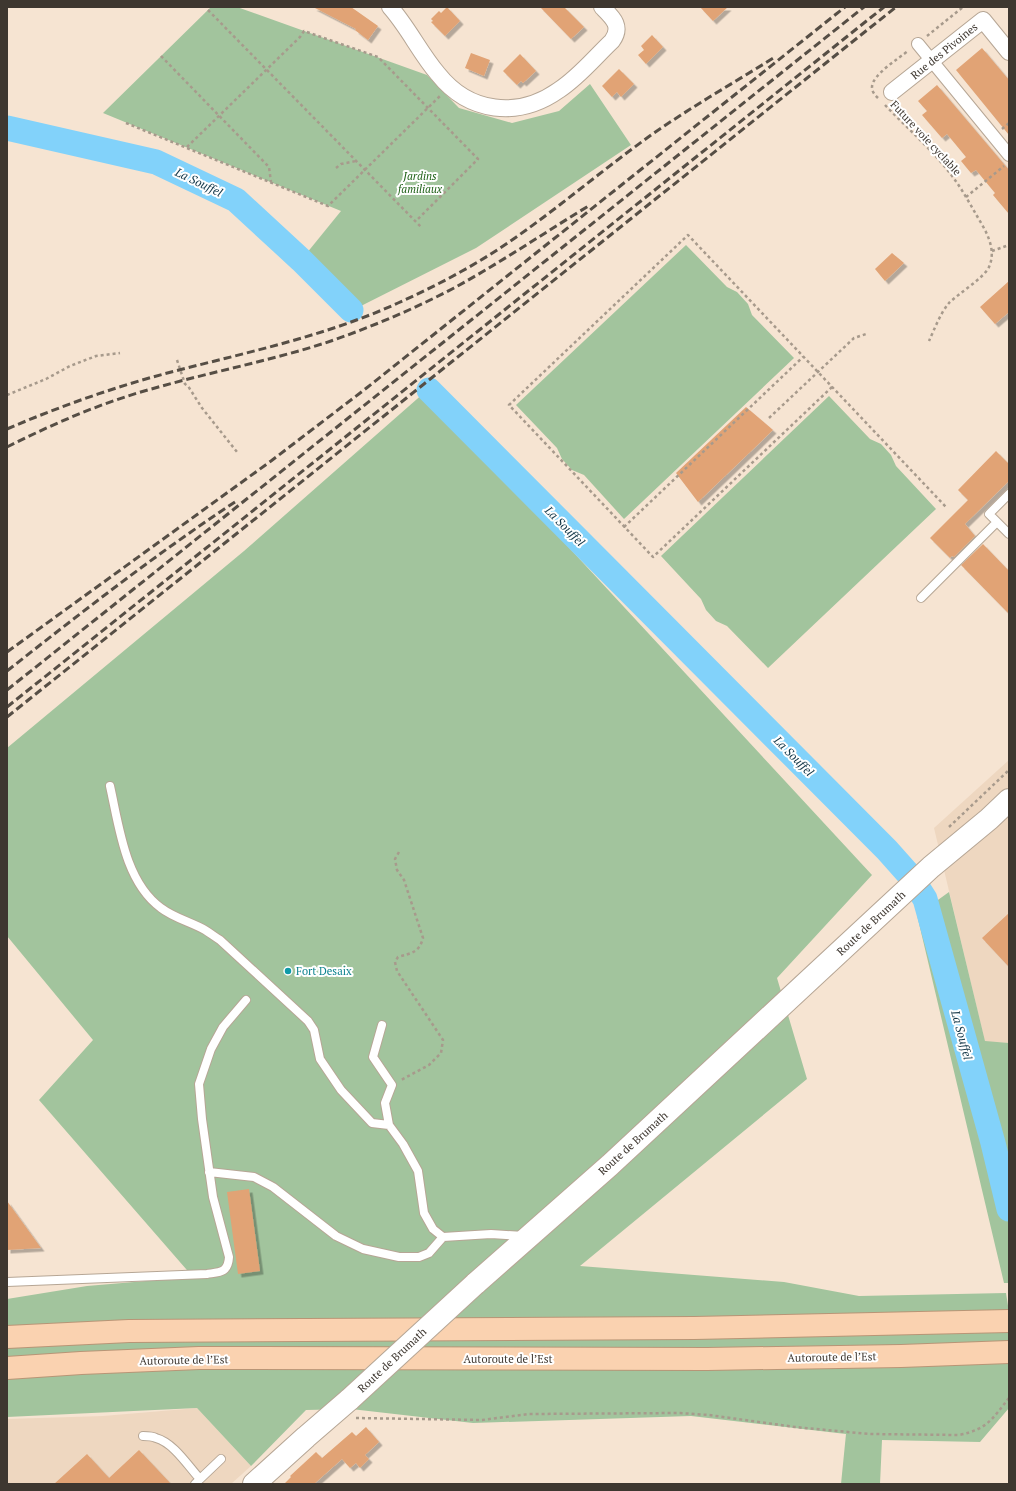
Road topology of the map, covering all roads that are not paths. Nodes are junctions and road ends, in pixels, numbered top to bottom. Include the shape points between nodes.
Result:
1 (390, 7) edge
2 (602, 7) edge
3 (918, 44) road end
4 (1009, 52) edge
5 (932, 61) junction
6 (892, 92) dead end
7 (1009, 155) edge
8 (1009, 494) edge
9 (997, 522) junction
10 (1009, 534) edge
11 (921, 598) dead end
12 (1009, 785) edge
13 (110, 786) dead end
14 (1009, 800) edge
15 (970, 835) junction
16 (246, 1000) dead end
17 (382, 1025) dead end
18 (389, 1125) junction
19 (209, 1172) junction
20 (443, 1237) junction
21 (528, 1237) junction
22 (7, 1282) edge
23 (1009, 1321) edge
24 (7, 1337) edge
25 (1000, 1352) edge
26 (7, 1368) edge
27 (143, 1436) dead end
28 (221, 1459) dead end
29 (197, 1482) edge
30 (254, 1484) edge

1 - 2 street via 449,87 468,99 493,108 516,108 538,102 570,82 616,36 614,19
3 - 5 street
4 - 5 street, Rue des Pivoines via 983,20
5 - 6 street, Rue des Pivoines
5 - 7 street
8 - 9 lane via 989,514
9 - 10 lane
9 - 11 lane
12 - 15 main road via 974,818
13 - 18 lane via 123,848 136,879 151,900 162,909 220,940 308,1021 314,1030 320,1059 341,1090 372,1123
14 - 15 main road, Route de Brumath
15 - 21 main road, Route de Brumath via 931,867 622,1154
16 - 19 lane via 223,1027 211,1049 199,1084
17 - 18 lane via 373,1057 392,1085 385,1103
18 - 20 lane via 418,1171 424,1213 433,1229
19 - 20 lane via 254,1177 273,1187 336,1236 363,1249 399,1257 418,1257 429,1253
19 - 22 lane via 212,1197 229,1257 226,1269 207,1274 177,1276
20 - 21 lane via 491,1234
21 - 30 main road, Route de Brumath, bridge
23 - 24 highway via 679,1328 129,1331
25 - 26 highway, Autoroute de l’Est via 707,1359 199,1358
27 - 29 lane via 156,1437 174,1450
28 - 29 lane

